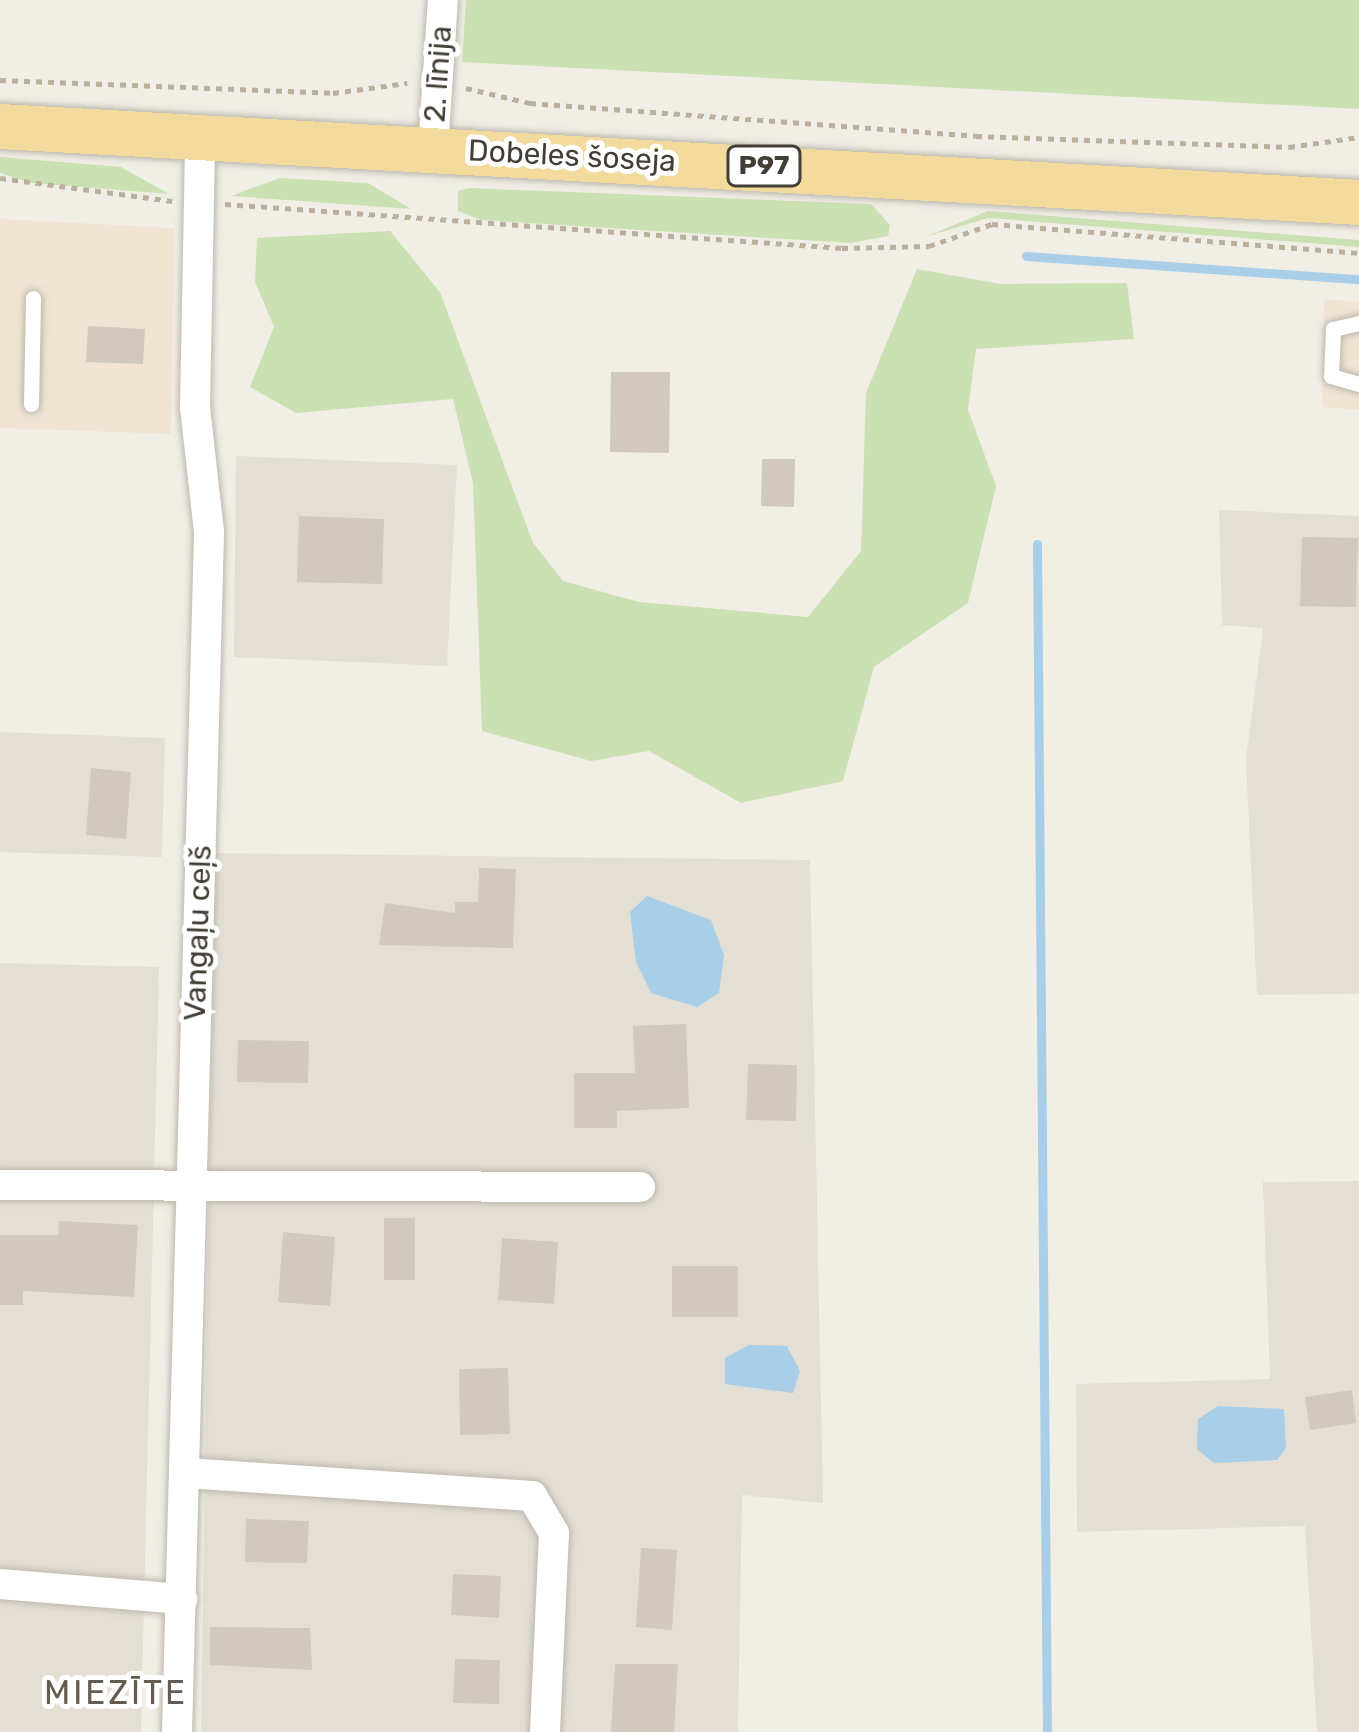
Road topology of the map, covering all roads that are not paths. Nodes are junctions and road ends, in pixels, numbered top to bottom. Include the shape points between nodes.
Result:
1 (443, 0) edge
2 (0, 126) edge
3 (200, 136) junction
4 (433, 148) junction
5 (1359, 202) edge
6 (33, 298) dead end
7 (1356, 327) edge
8 (1354, 378) edge
9 (31, 404) dead end
10 (0, 1185) edge
11 (190, 1187) junction
12 (640, 1187) dead end
13 (186, 1473) junction
14 (0, 1584) edge
15 (182, 1599) junction
16 (177, 1732) edge
17 (545, 1732) edge

1 - 4 street, 2. līnija
2 - 3 main road, Dobeles šoseja / P97
3 - 4 main road, Dobeles šoseja / P97
3 - 11 street, Vangaļu ceļš via 195,408 209,532
4 - 5 main road, Dobeles šoseja / P97
6 - 9 lane
7 - 8 lane via 1333,329 1332,347 1331,376
10 - 11 street
11 - 12 street
11 - 13 street, Vangaļu ceļš
13 - 15 street, Vangaļu ceļš
13 - 17 street via 532,1496 554,1533
14 - 15 street
15 - 16 street, Vangaļu ceļš

